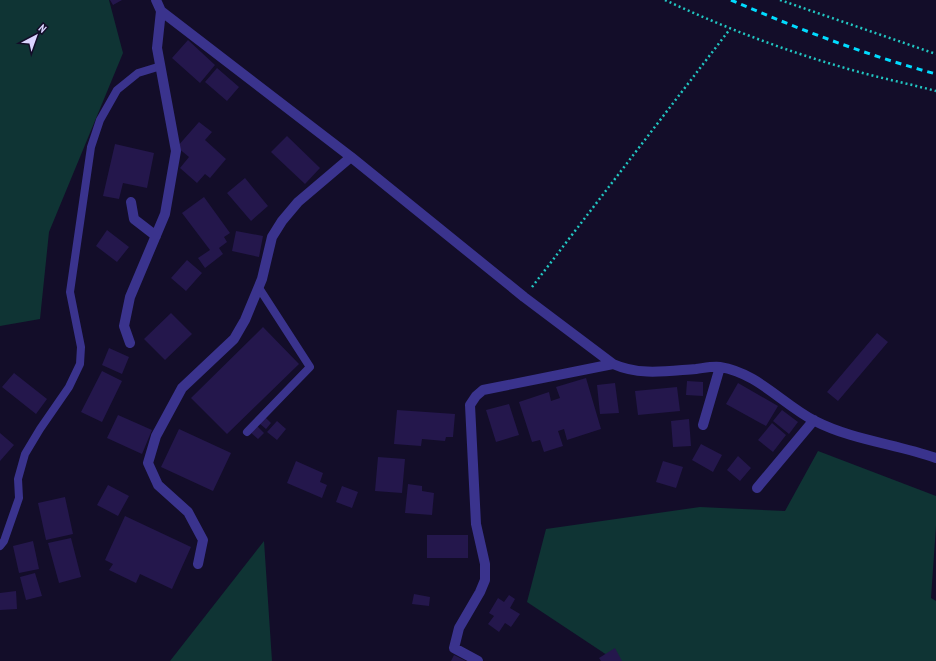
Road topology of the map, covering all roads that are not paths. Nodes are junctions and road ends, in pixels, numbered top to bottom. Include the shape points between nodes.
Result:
1 (156, 0) edge
2 (161, 11) junction
3 (161, 66) junction
4 (351, 157) junction
5 (131, 202) dead end
6 (156, 236) junction
7 (259, 288) junction
8 (130, 343) dead end
9 (613, 364) junction
10 (720, 367) junction
11 (814, 420) junction
12 (703, 425) dead end
13 (247, 432) dead end
14 (936, 458) edge
15 (758, 488) dead end
16 (0, 546) edge
17 (198, 564) dead end
18 (478, 661) edge

1 - 2 street
2 - 3 street via 157,48
2 - 4 street
3 - 6 street via 176,151 165,214
3 - 16 lane via 138,72 117,90 100,120 91,147 70,292 81,347 80,364 69,387 25,454 18,479 19,498
4 - 7 street via 298,202 282,221 272,237
4 - 9 street via 524,297
5 - 6 street via 134,219
6 - 8 street via 130,297 124,326
7 - 13 lane via 310,367
7 - 17 street via 234,339 182,388 156,436 148,463 158,485 188,512 203,540
9 - 10 street via 626,370 643,373
9 - 18 street via 483,390 470,405 476,524 485,564 485,580 459,628 454,648
10 - 11 street via 760,382
10 - 12 street
11 - 14 street via 840,432
11 - 15 street

